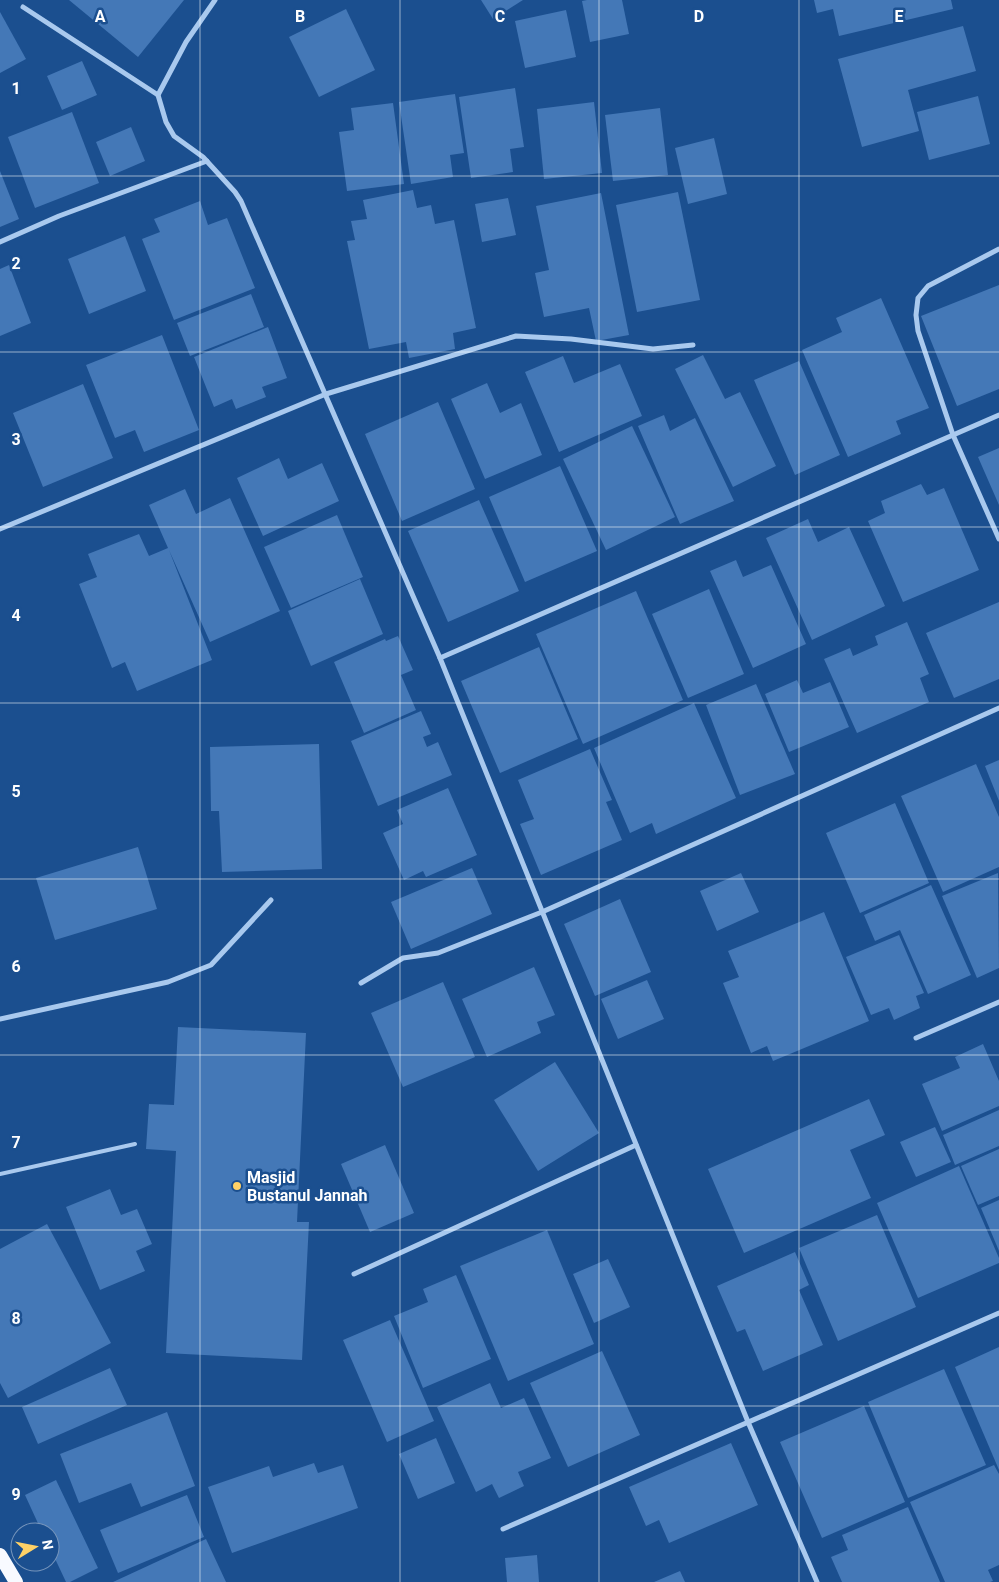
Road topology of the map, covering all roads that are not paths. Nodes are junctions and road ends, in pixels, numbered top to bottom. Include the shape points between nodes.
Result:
1 (215, 0) edge
2 (23, 7) dead end
3 (158, 95) junction
4 (207, 161) junction
5 (0, 242) edge
6 (999, 249) edge
7 (693, 345) dead end
8 (326, 394) junction
9 (999, 415) edge
10 (953, 435) junction
11 (0, 529) edge
12 (999, 538) edge
13 (440, 658) junction
14 (999, 708) edge
15 (271, 900) dead end
16 (542, 912) junction
17 (361, 983) dead end
18 (999, 1002) edge
19 (0, 1019) edge
20 (916, 1038) dead end
21 (135, 1144) dead end
22 (636, 1145) junction
23 (0, 1174) edge
24 (354, 1274) dead end
25 (999, 1313) edge
26 (748, 1422) junction
27 (503, 1530) dead end
28 (0, 1555) edge
29 (16, 1582) edge
30 (818, 1582) edge

1 - 3 street via 186,42
2 - 3 street
3 - 4 street via 174,136
4 - 5 street via 59,216
4 - 8 street via 241,201
6 - 10 street via 928,286 918,298 918,331
7 - 8 street via 653,349 516,336
8 - 11 street
8 - 13 street
9 - 10 street
10 - 12 street
10 - 13 street
13 - 16 street
14 - 16 street
15 - 19 street via 211,966 168,982
16 - 17 street via 438,953 403,958
16 - 22 street
18 - 20 street
21 - 23 lane
22 - 24 street
22 - 26 street
25 - 26 street
26 - 27 street
26 - 30 street
28 - 29 highway

